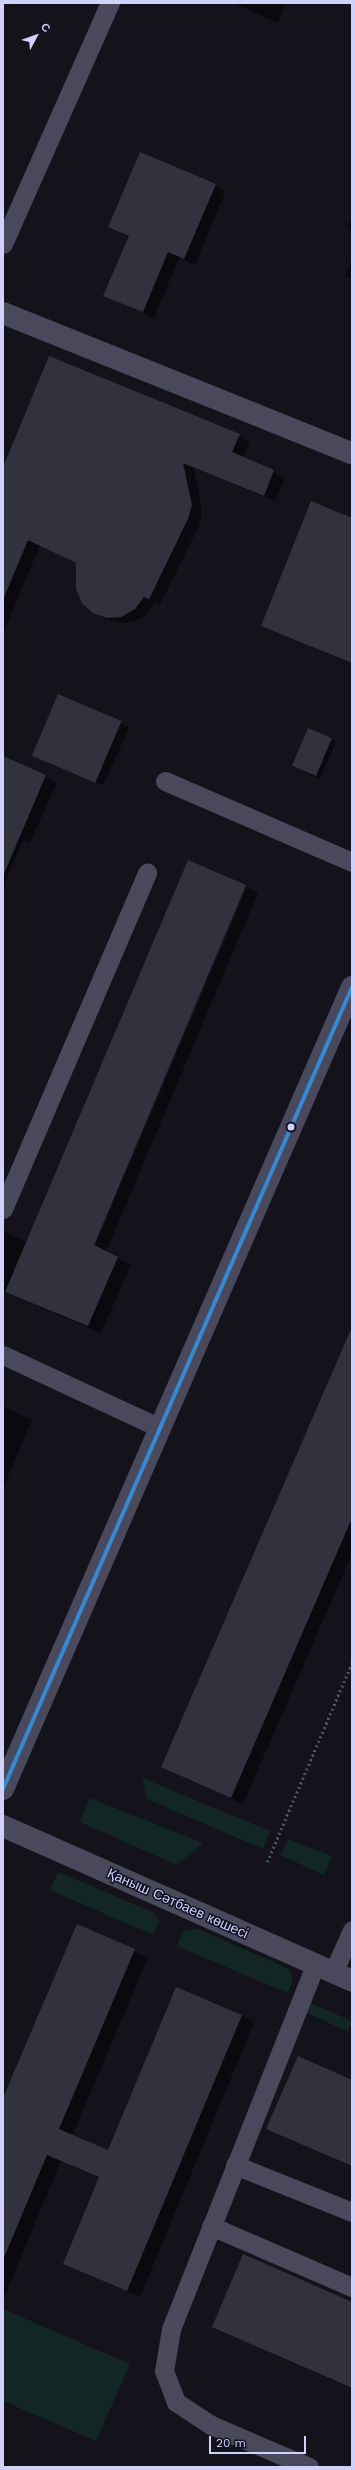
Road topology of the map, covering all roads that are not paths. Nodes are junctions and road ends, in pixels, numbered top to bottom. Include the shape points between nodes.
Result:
1 (110, 3) edge
2 (3, 244) edge
3 (3, 314) edge
4 (352, 453) edge
5 (166, 781) dead end
6 (352, 862) edge
7 (147, 873) dead end
8 (352, 987) edge
9 (3, 1209) edge
10 (3, 1355) edge
11 (160, 1428) junction
12 (3, 1790) edge
13 (3, 1826) edge
14 (352, 1930) edge
15 (333, 1973) edge
16 (235, 2165) junction
17 (352, 2212) edge
18 (211, 2226) junction
19 (352, 2287) edge
20 (309, 2467) edge

1 - 2 lane
3 - 4 street
5 - 6 lane
7 - 9 lane
8 - 11 street
10 - 11 lane
11 - 12 street
13 - 15 street, Қаныш Сәтбаев көшесі
14 - 15 lane
15 - 16 lane
16 - 17 lane
16 - 18 lane
18 - 19 lane
18 - 20 lane via 171,2329 164,2371 176,2402 211,2424

